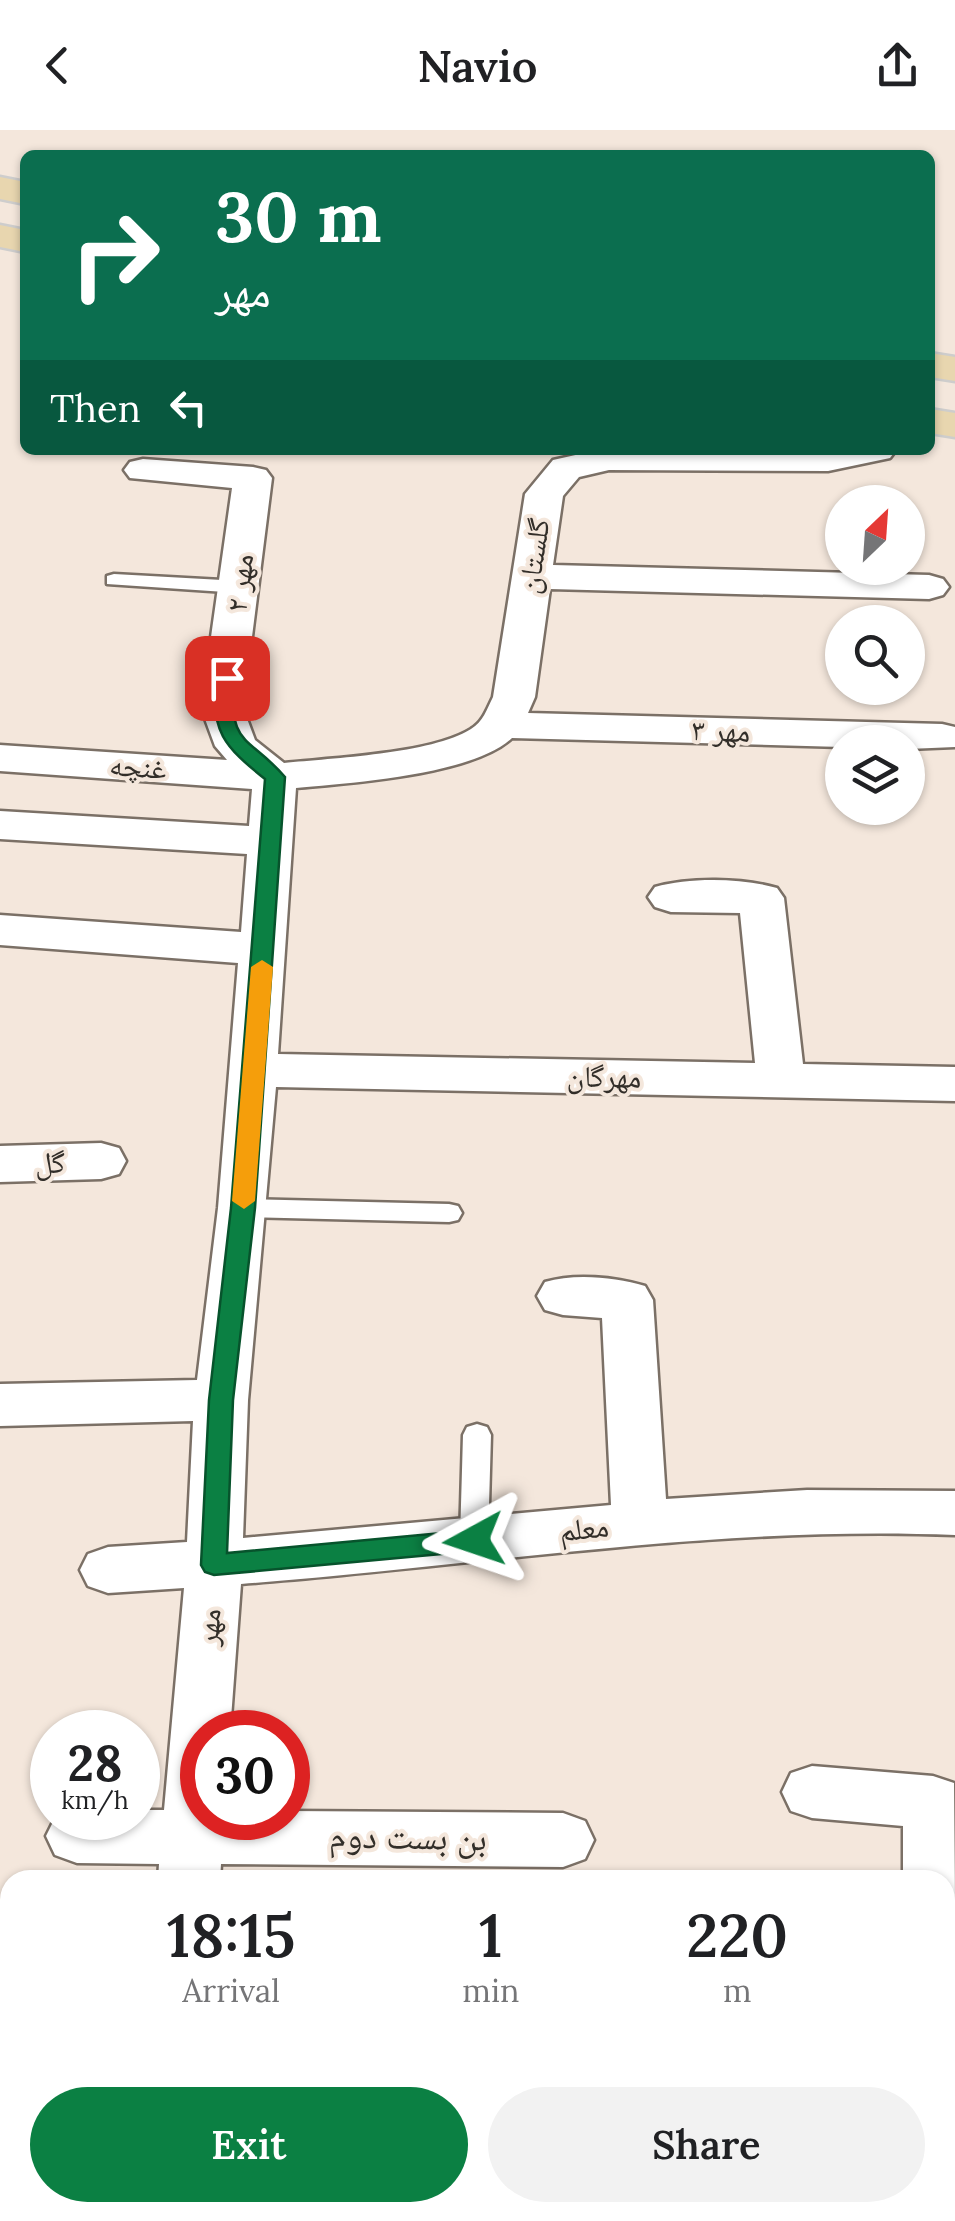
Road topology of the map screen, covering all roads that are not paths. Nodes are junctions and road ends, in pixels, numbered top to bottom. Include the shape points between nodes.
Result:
1 (852, 455) edge
2 (142, 470) dead end
3 (530, 576) junction
4 (114, 580) dead end
5 (240, 587) junction
6 (929, 587) dead end
7 (501, 725) junction
8 (942, 737) dead end
9 (0, 758) edge
10 (275, 777) junction
11 (0, 825) edge
12 (272, 841) junction
13 (671, 897) dead end
14 (0, 930) edge
15 (264, 949) junction
16 (254, 1070) junction
17 (781, 1080) junction
18 (955, 1084) edge
19 (101, 1161) dead end
20 (0, 1164) edge
21 (243, 1208) junction
22 (449, 1213) dead end
23 (562, 1296) dead end
24 (221, 1400) junction
25 (0, 1405) edge
26 (477, 1435) dead end
27 (955, 1513) edge
28 (640, 1524) junction
29 (474, 1540) junction
30 (214, 1565) junction
31 (108, 1570) dead end
32 (812, 1792) dead end
33 (98, 1840) edge
34 (563, 1840) dead end
35 (191, 1857) edge
36 (934, 1870) edge

1 - 3 street, گلستان via 609,458 566,468 544,494
2 - 5 street, مهر ۲ via 252,478
3 - 6 street
3 - 7 street, گلستان via 514,697
4 - 5 lane
5 - 10 street, مهر ۲ via 222,708 236,746
7 - 8 street, مهر ۳
7 - 10 street via 454,752
9 - 10 street, غنچه
10 - 12 street, مهر
11 - 12 street
12 - 15 street, مهر
13 - 17 street via 760,898
14 - 15 street
15 - 16 street, مهر
16 - 17 street, مهرگان
16 - 21 street, مهر
17 - 18 street, مهرگان
19 - 20 street, گل
21 - 22 lane
21 - 24 street, مهر
23 - 28 street via 627,1300
24 - 25 street
24 - 30 street, مهر
26 - 29 lane
27 - 28 street, معلم via 867,1508
28 - 29 street, معلم
29 - 30 street, معلم
30 - 31 street, معلم
30 - 35 street, مهر
32 - 36 street via 932,1802
33 - 35 street, بن بست دوم
34 - 35 street, بن بست دوم

